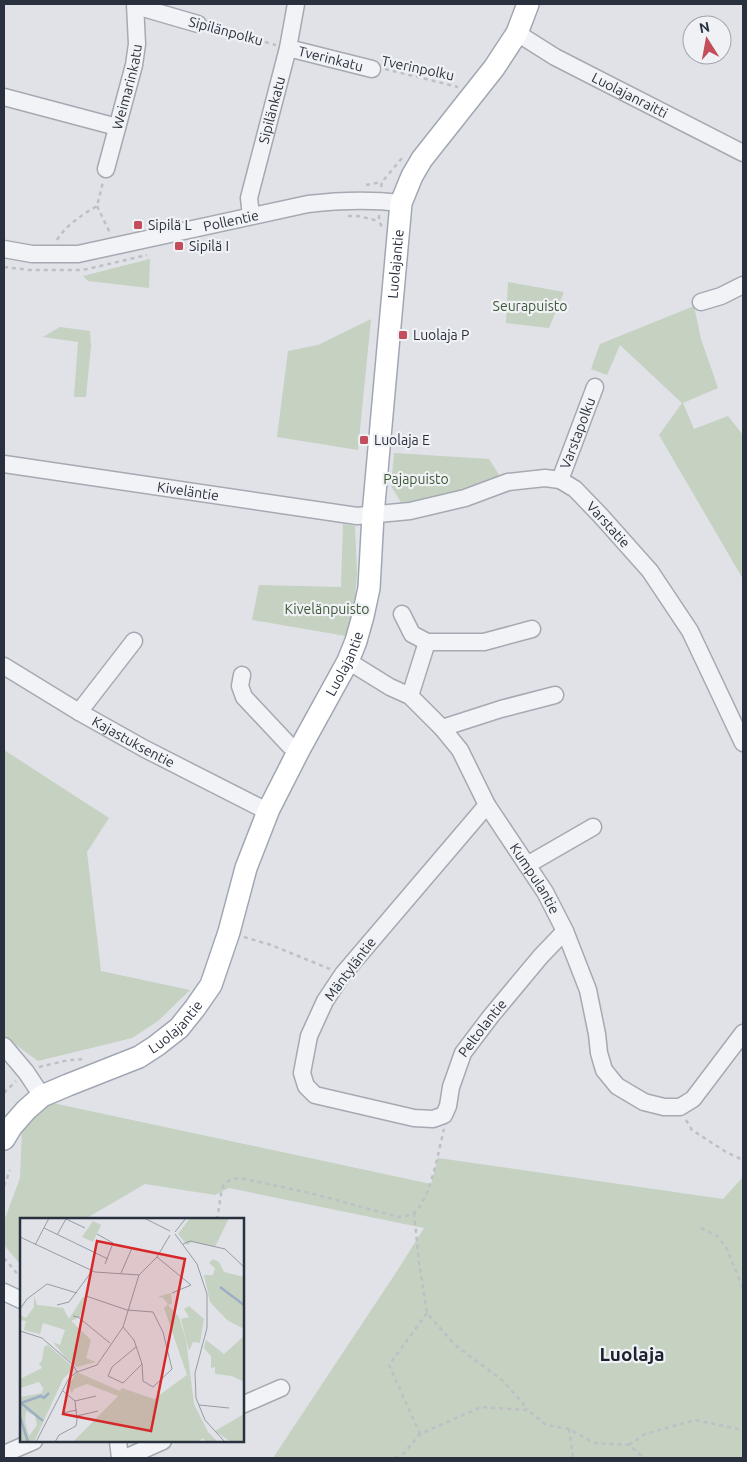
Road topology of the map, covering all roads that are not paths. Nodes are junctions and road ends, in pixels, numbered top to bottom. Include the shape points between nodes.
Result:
1 (296, 4) edge
2 (528, 4) edge
3 (135, 5) edge
4 (198, 24) road end
5 (517, 33) junction
6 (288, 48) junction
7 (372, 69) road end
8 (4, 96) edge
9 (117, 127) junction
10 (743, 153) edge
11 (106, 169) road end
12 (401, 203) junction
13 (252, 216) junction
14 (4, 251) edge
15 (743, 285) edge
16 (701, 302) dead end
17 (594, 387) dead end
18 (4, 464) edge
19 (560, 480) junction
20 (373, 515) junction
21 (402, 614) dead end
22 (532, 629) dead end
23 (134, 641) dead end
24 (427, 642) junction
25 (348, 662) junction
26 (4, 666) edge
27 (242, 675) dead end
28 (555, 695) dead end
29 (410, 696) junction
30 (79, 712) junction
31 (442, 728) junction
32 (743, 742) edge
33 (299, 750) junction
34 (488, 805) junction
35 (268, 809) junction
36 (593, 827) dead end
37 (528, 865) junction
38 (565, 932) junction
39 (743, 1033) edge
40 (4, 1046) edge
41 (42, 1096) junction
42 (414, 1118) joint
43 (4, 1139) edge
44 (4, 1292) edge
45 (20, 1300) edge
46 (280, 1388) dead end
47 (244, 1404) edge
48 (32, 1442) edge
49 (118, 1442) edge
50 (161, 1442) edge
51 (4, 1454) edge
52 (120, 1458) edge
53 (125, 1458) edge

1 - 6 street, Sipilänkatu
2 - 5 main road, Luolajantie
3 - 4 street, Sipilänpolku
3 - 9 street, Weimarinkatu via 137,44 134,66
5 - 10 street, Luolajanraitti via 555,57
5 - 12 main road, Luolajantie via 494,68 422,159
6 - 7 street, Tverinkatu
6 - 13 street, Sipilänkatu via 249,198
8 - 9 street
9 - 11 street, Weimarinkatu
12 - 13 street, Pollentie via 344,200
12 - 20 main road, Luolajantie
13 - 14 street, Pollentie via 78,254
15 - 16 street
17 - 19 street, Varstapolku
18 - 20 street, Kiveläntie via 357,516
19 - 20 street via 545,478 508,482 464,498 410,511
19 - 32 street, Varstatie via 575,489 650,571 690,631
20 - 25 main road, Luolajantie via 368,588
21 - 24 street via 412,634
22 - 24 street via 484,642
23 - 30 street
24 - 29 street
25 - 29 street, Kumpulantie
25 - 33 main road, Luolajantie
26 - 30 street, Kajastuksentie
27 - 33 street via 240,686 244,697 290,746
28 - 31 street
29 - 31 street, Kumpulantie
30 - 35 street, Kajastuksentie via 145,749
31 - 34 street, Kumpulantie via 460,750
33 - 35 main road, Luolajantie
34 - 37 street, Kumpulantie
34 - 42 street, Mäntyläntie via 343,974 325,1001 309,1036 302,1073 306,1086 315,1095
35 - 41 main road, Luolajantie via 210,985 195,1008 179,1028 139,1057
36 - 37 street
37 - 38 street, Kumpulantie
38 - 39 street, Kumpulantie via 588,990 598,1053 604,1070 617,1086 644,1102 680,1107 693,1099
38 - 42 street, Peltolantie via 497,1008 463,1053 444,1115 433,1119
40 - 41 street
41 - 43 main road, Luolajantie via 26,1110
44 - 45 street
46 - 47 street
48 - 51 street
49 - 52 street
50 - 53 street

